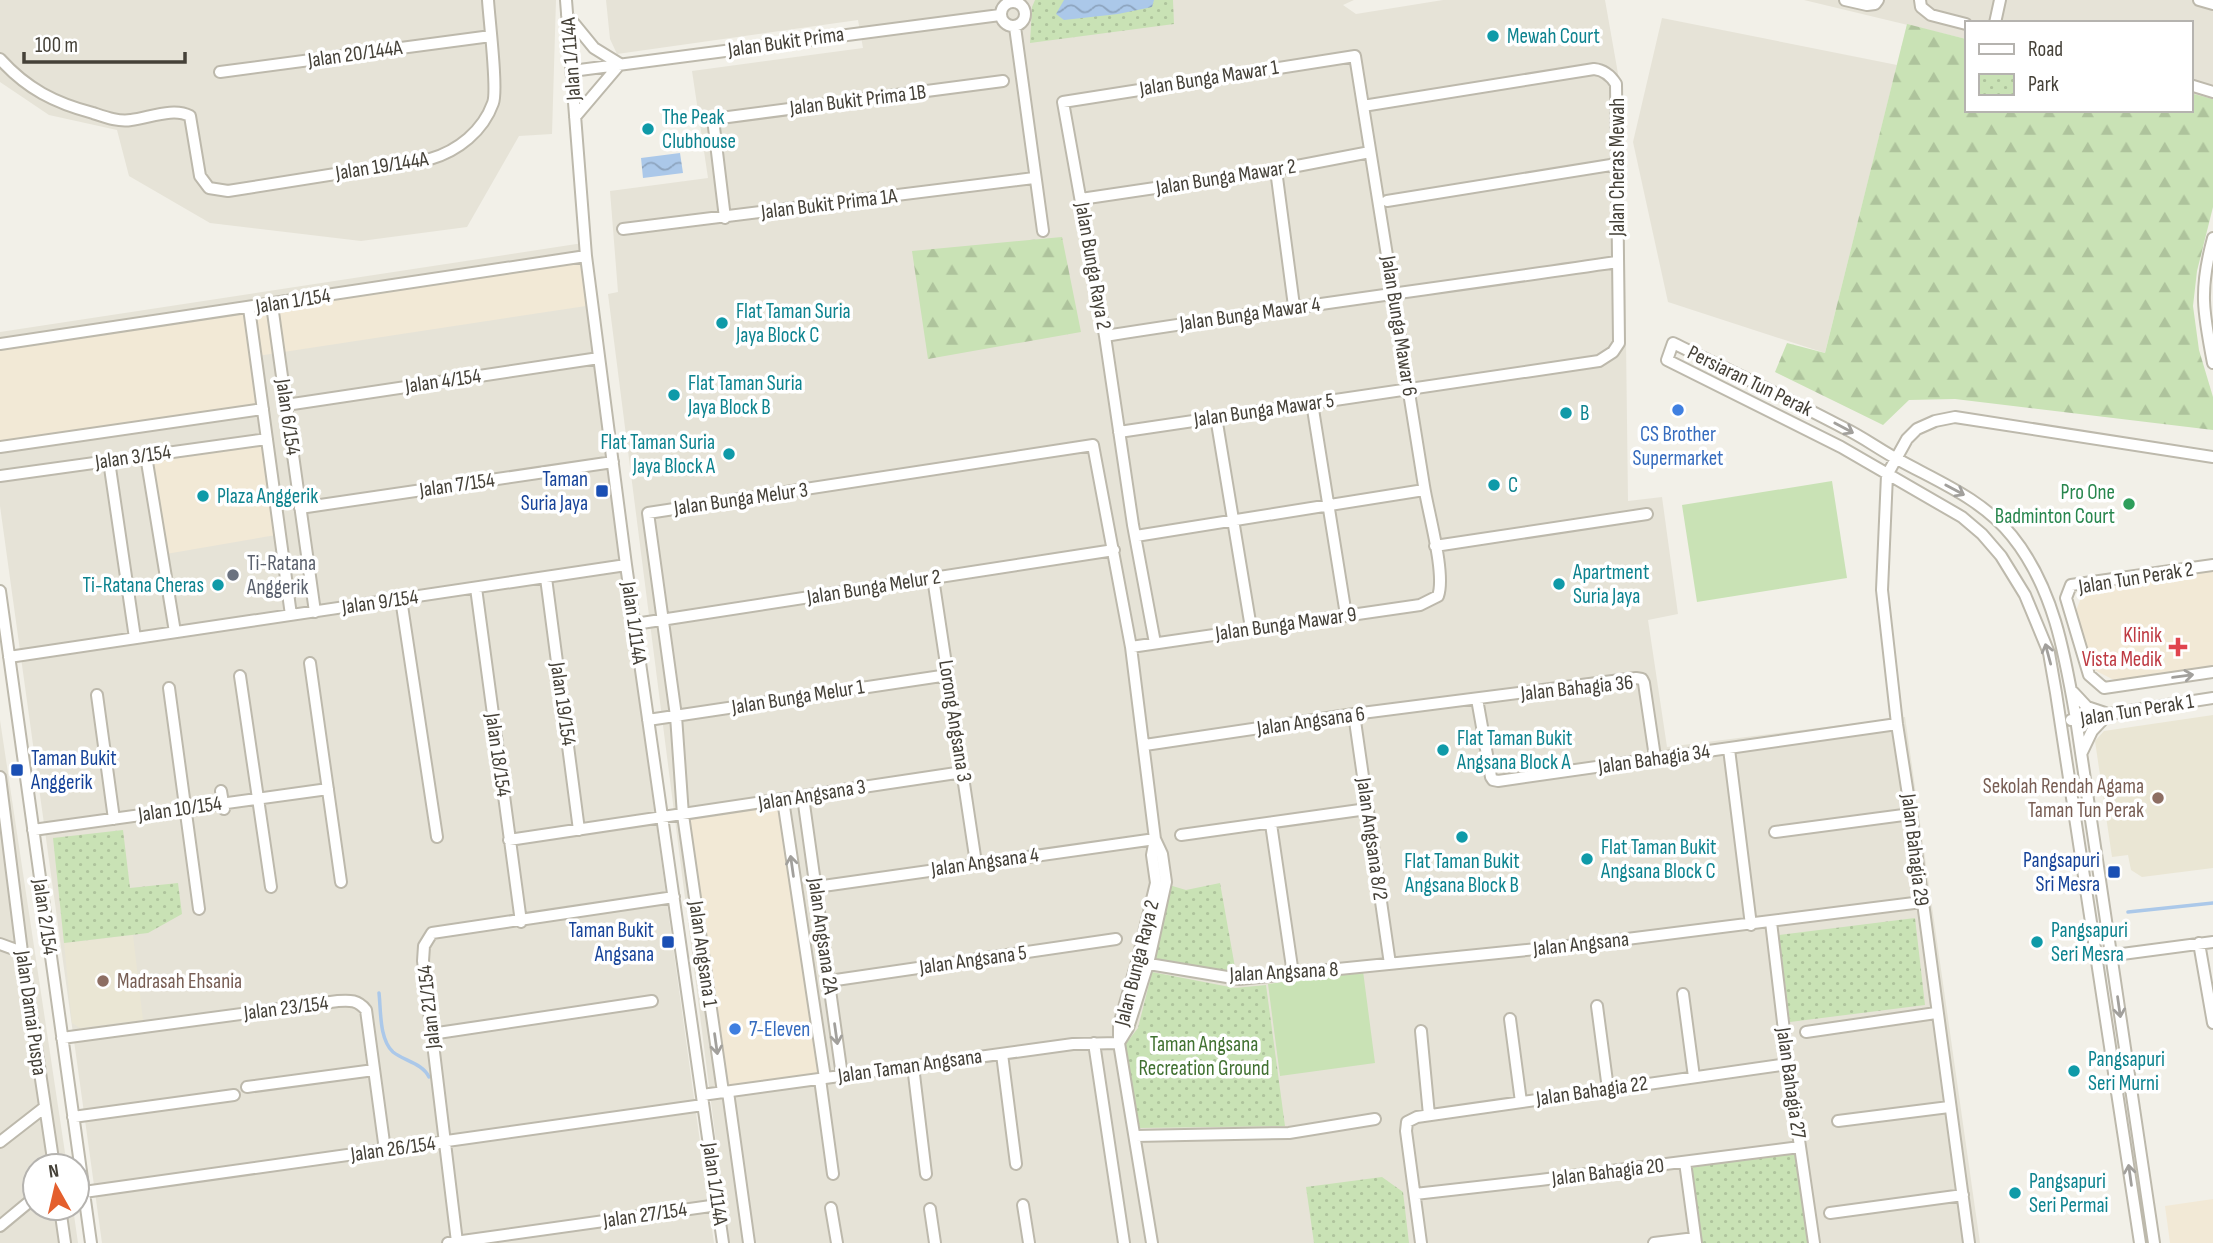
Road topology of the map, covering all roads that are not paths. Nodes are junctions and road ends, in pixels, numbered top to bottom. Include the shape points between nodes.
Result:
1 (488, 0) edge
2 (566, 0) edge
3 (1845, 0) edge
4 (1878, 0) edge
5 (1920, 0) edge
6 (2000, 0) edge
7 (2199, 0) edge
8 (1020, 2) edge
9 (2213, 4) edge
10 (567, 15) junction
11 (1000, 15) junction
12 (1995, 21) edge
13 (1965, 24) edge
14 (1015, 27) junction
15 (491, 36) junction
16 (1355, 56) joint
17 (0, 59) edge
18 (620, 64) junction
19 (572, 71) junction
20 (220, 72) dead end
21 (1003, 81) dead end
22 (2192, 86) edge
23 (2213, 92) edge
24 (1063, 102) joint
25 (1363, 106) junction
26 (575, 117) junction
27 (1370, 152) junction
28 (1617, 164) junction
29 (1276, 170) junction
30 (1034, 178) junction
31 (1081, 199) junction
32 (1387, 201) dead end
33 (725, 218) junction
34 (623, 229) dead end
35 (1043, 231) dead end
36 (2213, 238) edge
37 (586, 256) junction
38 (1617, 262) junction
39 (1395, 294) junction
40 (272, 305) junction
41 (1294, 306) junction
42 (249, 308) junction
43 (1105, 336) junction
44 (1619, 343) joint
45 (0, 345) edge
46 (600, 358) junction
47 (2213, 363) edge
48 (1409, 388) junction
49 (1312, 403) junction
50 (286, 405) junction
51 (263, 409) junction
52 (1216, 416) junction
53 (1119, 432) junction
54 (267, 439) junction
55 (1093, 445) joint
56 (0, 447) edge
57 (146, 456) junction
58 (2213, 457) edge
59 (1895, 458) junction
60 (109, 461) junction
61 (613, 462) junction
62 (1887, 475) junction
63 (0, 476) edge
64 (1424, 490) junction
65 (1330, 504) junction
66 (300, 508) junction
67 (1647, 514) dead end
68 (1232, 520) junction
69 (1136, 536) junction
70 (1436, 546) junction
71 (1114, 550) junction
72 (626, 565) junction
73 (2213, 565) edge
74 (546, 578) junction
75 (933, 578) junction
76 (476, 588) junction
77 (0, 591) edge
78 (1438, 596) joint
79 (401, 599) junction
80 (314, 612) junction
81 (291, 615) junction
82 (1346, 615) junction
83 (662, 620) junction
84 (635, 624) junction
85 (1251, 628) junction
86 (175, 632) junction
87 (135, 638) junction
88 (1155, 643) junction
89 (1131, 647) junction
90 (9, 657) junction
91 (310, 663) dead end
92 (2213, 672) edge
93 (948, 675) junction
94 (240, 676) dead end
95 (169, 688) dead end
96 (2071, 690) junction
97 (97, 695) dead end
98 (2213, 698) edge
99 (1477, 699) junction
100 (1354, 714) junction
101 (2108, 714) junction
102 (676, 716) junction
103 (2076, 719) junction
104 (648, 720) junction
105 (2061, 721) junction
106 (1897, 724) junction
107 (1145, 745) junction
108 (1729, 749) junction
109 (2081, 753) junction
110 (1655, 757) junction
111 (963, 772) junction
112 (0, 777) edge
113 (328, 789) junction
114 (221, 791) dead end
115 (803, 797) junction
116 (257, 799) junction
117 (783, 800) junction
118 (224, 807) junction
119 (1367, 808) junction
120 (186, 809) junction
121 (1911, 814) junction
122 (683, 815) junction
123 (662, 818) junction
124 (114, 819) junction
125 (1271, 824) junction
126 (33, 830) junction
127 (579, 830) junction
128 (1775, 832) dead end
129 (1181, 835) dead end
130 (437, 837) dead end
131 (1155, 839) junction
132 (509, 840) junction
133 (976, 863) junction
134 (341, 882) dead end
135 (271, 887) dead end
136 (816, 887) junction
137 (674, 897) junction
138 (1922, 902) junction
139 (199, 909) dead end
140 (521, 922) junction
141 (1771, 922) junction
142 (1751, 925) junction
143 (1116, 939) dead end
144 (2213, 942) edge
145 (2199, 943) junction
146 (0, 944) edge
147 (22, 952) junction
148 (2112, 955) junction
149 (2097, 957) junction
150 (1143, 963) junction
151 (1390, 964) junction
152 (1293, 974) junction
153 (829, 981) junction
154 (1683, 994) dead end
155 (652, 1001) dead end
156 (1597, 1006) dead end
157 (1936, 1013) junction
158 (1510, 1019) dead end
159 (2213, 1023) edge
160 (1421, 1031) dead end
161 (1806, 1032) dead end
162 (431, 1034) junction
163 (62, 1038) junction
164 (1094, 1043) junction
165 (1119, 1043) junction
166 (1002, 1054) junction
167 (1788, 1064) junction
168 (913, 1066) junction
169 (374, 1070) junction
170 (842, 1076) junction
171 (1694, 1077) junction
172 (822, 1079) junction
173 (247, 1087) dead end
174 (1608, 1089) junction
175 (725, 1092) junction
176 (233, 1095) dead end
177 (703, 1100) junction
178 (1521, 1102) junction
179 (45, 1107) junction
180 (1949, 1107) junction
181 (1429, 1115) junction
182 (73, 1117) junction
183 (1375, 1119) dead end
184 (1838, 1121) dead end
185 (1135, 1136) junction
186 (446, 1141) junction
187 (0, 1142) edge
188 (1800, 1146) junction
189 (385, 1150) junction
190 (52, 1152) edge
191 (78, 1152) edge
192 (1685, 1162) junction
193 (1016, 1164) dead end
194 (833, 1174) dead end
195 (926, 1174) dead end
196 (91, 1191) edge
197 (1415, 1194) junction
198 (1963, 1195) junction
199 (718, 1205) junction
200 (1023, 1205) dead end
201 (831, 1208) dead end
202 (21, 1209) edge
203 (930, 1209) dead end
204 (1830, 1213) dead end
205 (62, 1222) edge
206 (88, 1222) edge
207 (0, 1226) edge
208 (1696, 1240) edge
209 (453, 1242) edge
210 (65, 1243) edge
211 (91, 1243) edge
212 (723, 1243) edge
213 (750, 1243) edge
214 (836, 1243) edge
215 (935, 1243) edge
216 (1029, 1243) edge
217 (1124, 1243) edge
218 (1152, 1243) edge
219 (1421, 1243) edge
220 (1654, 1243) edge
221 (1814, 1243) edge
222 (1969, 1243) edge
223 (2140, 1243) edge
224 (2154, 1243) edge

1 - 15 street, Jalan 19/144A
2 - 10 street, Jalan 1/114A
3 - 4 street via 1867,5
5 - 13 street via 1931,15
6 - 12 street
7 - 9 street
8 - 11 street via 1006,4
8 - 14 street via 1026,14
10 - 18 street via 594,48
10 - 19 street, Jalan 1/114A
11 - 14 street via 1003,23
11 - 18 street, Jalan Bukit Prima
14 - 30 street
15 - 17 street, Jalan 19/144A via 494,102 480,126 460,146 430,159 228,191 209,188 200,176 190,116 178,111 120,120 81,110 52,100
15 - 20 street, Jalan 20/144A
16 - 24 street, Jalan Bunga Mawar 1
16 - 25 street, Jalan Bunga Mawar 6
18 - 19 street, Jalan Bukit Prima
18 - 26 street
19 - 26 street, Jalan 1/114A
21 - 33 street, Jalan Bukit Prima 1B via 713,119
22 - 23 street
24 - 31 street, Jalan Bunga Raya 2
25 - 27 street, Jalan Bunga Mawar 6
25 - 28 street, Jalan Cheras Mewah via 1600,70 1616,84
26 - 37 street, Jalan 1/114A
27 - 29 street, Jalan Bunga Mawar 2
27 - 39 street, Jalan Bunga Mawar 6
28 - 32 street
28 - 38 street, Jalan Cheras Mewah
29 - 31 street, Jalan Bunga Mawar 2
29 - 41 street
30 - 33 street, Jalan Bukit Prima 1A
30 - 35 street
31 - 43 street, Jalan Bunga Raya 2
33 - 34 street, Jalan Bukit Prima 1A
36 - 47 street via 2203,292
37 - 40 street, Jalan 1/154
37 - 46 street, Jalan 1/114A
38 - 39 street, Jalan Bunga Mawar 4
38 - 44 street, Jalan Cheras Mewah
39 - 41 street, Jalan Bunga Mawar 4
39 - 48 street, Jalan Bunga Mawar 6
40 - 42 street, Jalan 1/154
40 - 50 street, Jalan 6/154
41 - 43 street, Jalan Bunga Mawar 4
42 - 45 street, Jalan 1/154
42 - 51 street
43 - 53 street, Jalan Bunga Raya 2
44 - 48 street, Jalan Bunga Mawar 5 via 1599,362
46 - 50 street, Jalan 4/154
46 - 61 street, Jalan 1/114A
48 - 49 street, Jalan Bunga Mawar 5
48 - 64 street, Jalan Bunga Mawar 6
49 - 52 street, Jalan Bunga Mawar 5
49 - 65 street
50 - 66 street, Jalan 6/154
51 - 54 street
51 - 56 street, Jalan 3/154
52 - 53 street, Jalan Bunga Mawar 5
52 - 68 street
53 - 69 street, Jalan Bunga Raya 2
54 - 57 street, Jalan 3/154
54 - 81 street
55 - 71 street, Jalan Bunga Raya 2
55 - 83 street, Jalan Bunga Melur 3 via 648,513
57 - 60 street, Jalan 3/154
57 - 86 street
58 - 59 street, Jalan Bahagia 29 via 1955,417 1917,429
59 - 62 street, Jalan Bahagia 29
62 -> 59 street, Persiaran Tun Perak via 1841,447 1667,360 1673,343
59 -> 96 street, Persiaran Tun Perak via 1971,498 2013,537 2051,611
60 - 63 street, Jalan 3/154
60 - 87 street
61 - 66 street, Jalan 7/154
61 - 72 street, Jalan 1/114A
105 -> 62 street, Persiaran Tun Perak via 2049,653 2001,556 1962,517
62 - 106 street, Jalan Bahagia 29 via 1882,590
64 - 65 street
64 - 70 street, Jalan Bunga Mawar 6
65 - 68 street
65 - 82 street
66 - 80 street, Jalan 6/154
67 - 70 street
68 - 69 street
68 - 85 street
69 - 88 street, Jalan Bunga Raya 2
70 - 78 street, Jalan Bunga Mawar 6
71 - 75 street, Jalan Bunga Melur 2
71 - 89 street, Jalan Bunga Raya 2
72 - 74 street, Jalan 9/154
72 - 84 street, Jalan 1/114A
73 -> 92 street, Jalan Tun Perak 2 via 2071,585 2066,598 2089,675 2104,688
74 - 76 street, Jalan 9/154
74 - 127 street, Jalan 19/154
75 - 83 street, Jalan Bunga Melur 2
75 - 93 street, Lorong Angsana 3
76 - 79 street, Jalan 9/154
76 - 132 street, Jalan 18/154
77 - 90 street, Jalan 2/154
78 - 82 street, Jalan Bunga Mawar 9 via 1420,604
79 - 80 street, Jalan 9/154
79 - 130 street
80 - 81 street, Jalan 9/154
81 - 86 street, Jalan 9/154
82 - 85 street, Jalan Bunga Mawar 9
83 - 84 street, Jalan Bunga Melur 2
83 - 102 street, Jalan Bunga Melur 3
84 - 104 street, Jalan 1/114A
85 - 88 street, Jalan Bunga Mawar 9
86 - 87 street, Jalan 9/154
87 - 90 street, Jalan 9/154
88 - 89 street, Jalan Bunga Mawar 9
89 - 107 street, Jalan Bunga Raya 2
90 - 126 street, Jalan 2/154
91 - 113 street
93 - 102 street, Jalan Bunga Melur 1
93 - 111 street, Lorong Angsana 3
94 - 116 street
95 - 120 street
96 - 101 street via 2087,707
96 - 103 street, Persiaran Tun Perak
97 - 124 street
98 - 101 street, Jalan Tun Perak 1
99 - 100 street, Jalan Angsana 6
99 - 110 street, Jalan Bahagia 36 via 1642,679
99 - 110 street, Jalan Bahagia 34 via 1493,780
100 - 107 street, Jalan Angsana 6
100 - 119 street, Jalan Angsana 8/2
101 - 103 street, Jalan Tun Perak 1
101 - 109 street
102 - 104 street, Jalan Bunga Melur 1
102 - 122 street, Jalan Bunga Melur 3
103 - 105 street, Jalan Tun Perak 1
103 - 109 street, Persiaran Tun Perak
104 - 123 street, Jalan 1/114A
105 - 149 street, Persiaran Tun Perak
106 - 108 street, Jalan Bahagia 34
106 - 121 street, Jalan Bahagia 29
107 - 131 street, Jalan Bunga Raya 2
108 - 110 street, Jalan Bahagia 34
108 - 142 street
109 - 148 street, Persiaran Tun Perak
111 - 115 street, Jalan Angsana 3
111 - 133 street, Lorong Angsana 3
112 - 147 street, Jalan Damai Puspa
113 - 116 street, Jalan 10/154
113 - 134 street
114 - 118 street
115 - 117 street, Jalan Angsana 3
115 - 136 street, Jalan Angsana 2A
116 - 118 street, Jalan 10/154
116 - 135 street
117 - 122 street, Jalan Angsana 3
172 -> 117 street
118 - 120 street, Jalan 10/154
119 - 125 street
119 - 151 street, Jalan Angsana 8/2
120 - 124 street, Jalan 10/154
120 - 139 street
121 - 128 street
121 - 138 street, Jalan Bahagia 29
122 - 123 street, Jalan Angsana 3
122 -> 175 street, Jalan Angsana 1
123 - 127 street, Jalan Angsana 3
123 - 137 street, Jalan 1/114A
124 - 126 street, Jalan 10/154
125 - 129 street
125 - 152 street
126 - 163 street, Jalan 2/154
127 - 132 street, Jalan Angsana 3
131 - 133 street, Jalan Angsana 4
131 - 150 street, Jalan Bunga Raya 2 via 1166,882
132 - 140 street, Jalan 18/154
133 - 136 street, Jalan Angsana 4
136 - 153 street, Jalan Angsana 2A
137 - 140 street, Jalan 21/154
137 - 177 street, Jalan 1/114A
138 - 141 street, Jalan Angsana
138 - 157 street, Jalan Bahagia 29
140 - 162 street, Jalan 21/154 via 432,933 424,946 423,961
141 - 142 street, Jalan Angsana
141 - 167 street, Jalan Bahagia 27
142 - 151 street, Jalan Angsana
143 - 153 street, Jalan Angsana 5
144 - 145 street
145 - 148 street
145 - 159 street
146 - 147 street
147 - 179 street, Jalan Damai Puspa
148 - 149 street
148 -> 224 street, Persiaran Tun Perak
223 -> 149 street, Persiaran Tun Perak
150 - 152 street, Jalan Angsana 8 via 1239,979
150 - 165 street, Jalan Bunga Raya 2 via 1128,1028
151 - 152 street, Jalan Angsana 8
153 -> 170 street, Jalan Angsana 2A
154 - 171 street
155 - 162 street
156 - 174 street
157 - 161 street
157 - 180 street, Jalan Bahagia 29
158 - 178 street
160 - 181 street
162 - 186 street, Jalan 21/154
163 - 169 street, Jalan 23/154 via 349,1000 366,1010
163 - 182 street, Jalan 2/154
164 - 165 street, Jalan Taman Angsana
164 - 166 street, Jalan Taman Angsana
164 - 217 street
165 - 185 street
166 - 168 street, Jalan Taman Angsana
166 - 193 street
167 - 171 street, Jalan Bahagia 22
167 - 188 street, Jalan Bahagia 27
168 - 170 street, Jalan Taman Angsana
168 - 195 street
169 - 173 street
169 - 189 street, Jalan 23/154
170 - 172 street, Jalan Taman Angsana
171 - 174 street, Jalan Bahagia 22
172 - 175 street, Jalan Taman Angsana
172 - 194 street
174 - 178 street, Jalan Bahagia 22
175 - 177 street, Jalan Taman Angsana
175 - 213 street, Jalan Angsana 1
176 - 182 street
177 - 186 street, Jalan 26/154
177 - 199 street, Jalan 1/114A
178 - 181 street, Jalan Bahagia 22
179 - 187 street
179 - 190 street, Jalan Damai Puspa
180 - 184 street
180 - 198 street, Jalan Bahagia 29
181 - 197 street, Jalan Bahagia 22 via 1407,1122
182 - 191 street, Jalan 2/154
183 - 185 street via 1289,1133
185 - 218 street
186 - 189 street, Jalan 26/154
186 - 209 street, Jalan 21/154
188 - 192 street, Jalan Bahagia 20
188 - 221 street, Jalan Bahagia 27
189 - 196 street, Jalan 26/154
192 - 197 street, Jalan Bahagia 20
192 - 208 street
197 - 219 street
198 - 204 street
198 - 222 street, Jalan Bahagia 29
199 - 209 street, Jalan 27/154
199 - 212 street, Jalan 1/114A
200 - 216 street
201 - 214 street
202 - 207 street
203 - 215 street
205 - 210 street
206 - 211 street, Jalan 2/154
208 - 220 street

